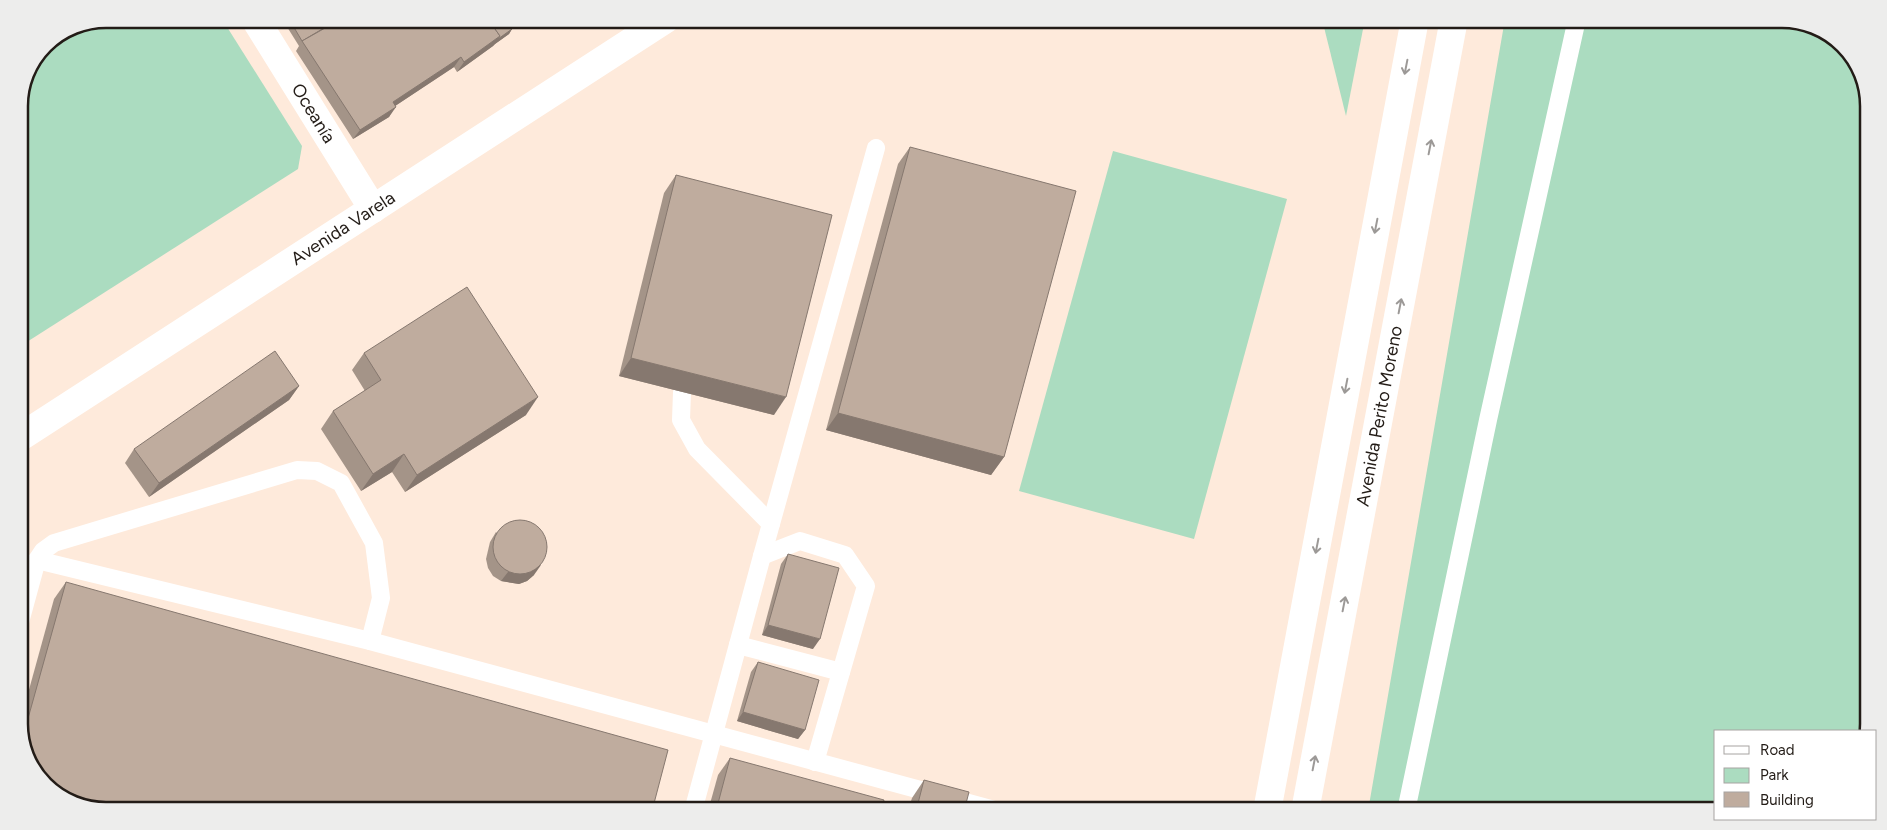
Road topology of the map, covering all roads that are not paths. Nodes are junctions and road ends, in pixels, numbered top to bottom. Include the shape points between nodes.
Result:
1 (261, 28) edge
2 (652, 28) edge
3 (1413, 28) edge
4 (1452, 28) edge
5 (1575, 28) edge
6 (876, 148) dead end
7 (374, 209) junction
8 (682, 392) edge
9 (28, 432) edge
10 (771, 524) junction
11 (762, 556) junction
12 (37, 560) junction
13 (28, 593) edge
14 (370, 641) junction
15 (738, 645) junction
16 (841, 672) junction
17 (714, 734) junction
18 (815, 762) junction
19 (695, 802) edge
20 (964, 802) edge
21 (1270, 802) edge
22 (1307, 802) edge
23 (1408, 802) edge

1 - 7 main road, Oceanía
2 - 7 main road, Avenida Varela
3 -> 21 main road
22 -> 4 main road, Avenida Perito Moreno
5 - 23 lane
6 - 10 lane
7 - 9 main road, Avenida Varela
8 - 10 lane via 681,420 697,449
10 - 11 lane
11 - 15 lane
11 - 16 lane via 800,541 846,555 866,586
12 - 13 lane
12 - 14 lane
12 - 14 lane via 54,543 297,470 318,471 341,483 374,543 381,598
14 - 17 lane
15 - 16 lane
15 - 17 lane
16 - 18 lane
17 - 18 lane
17 - 19 lane
18 - 20 lane

